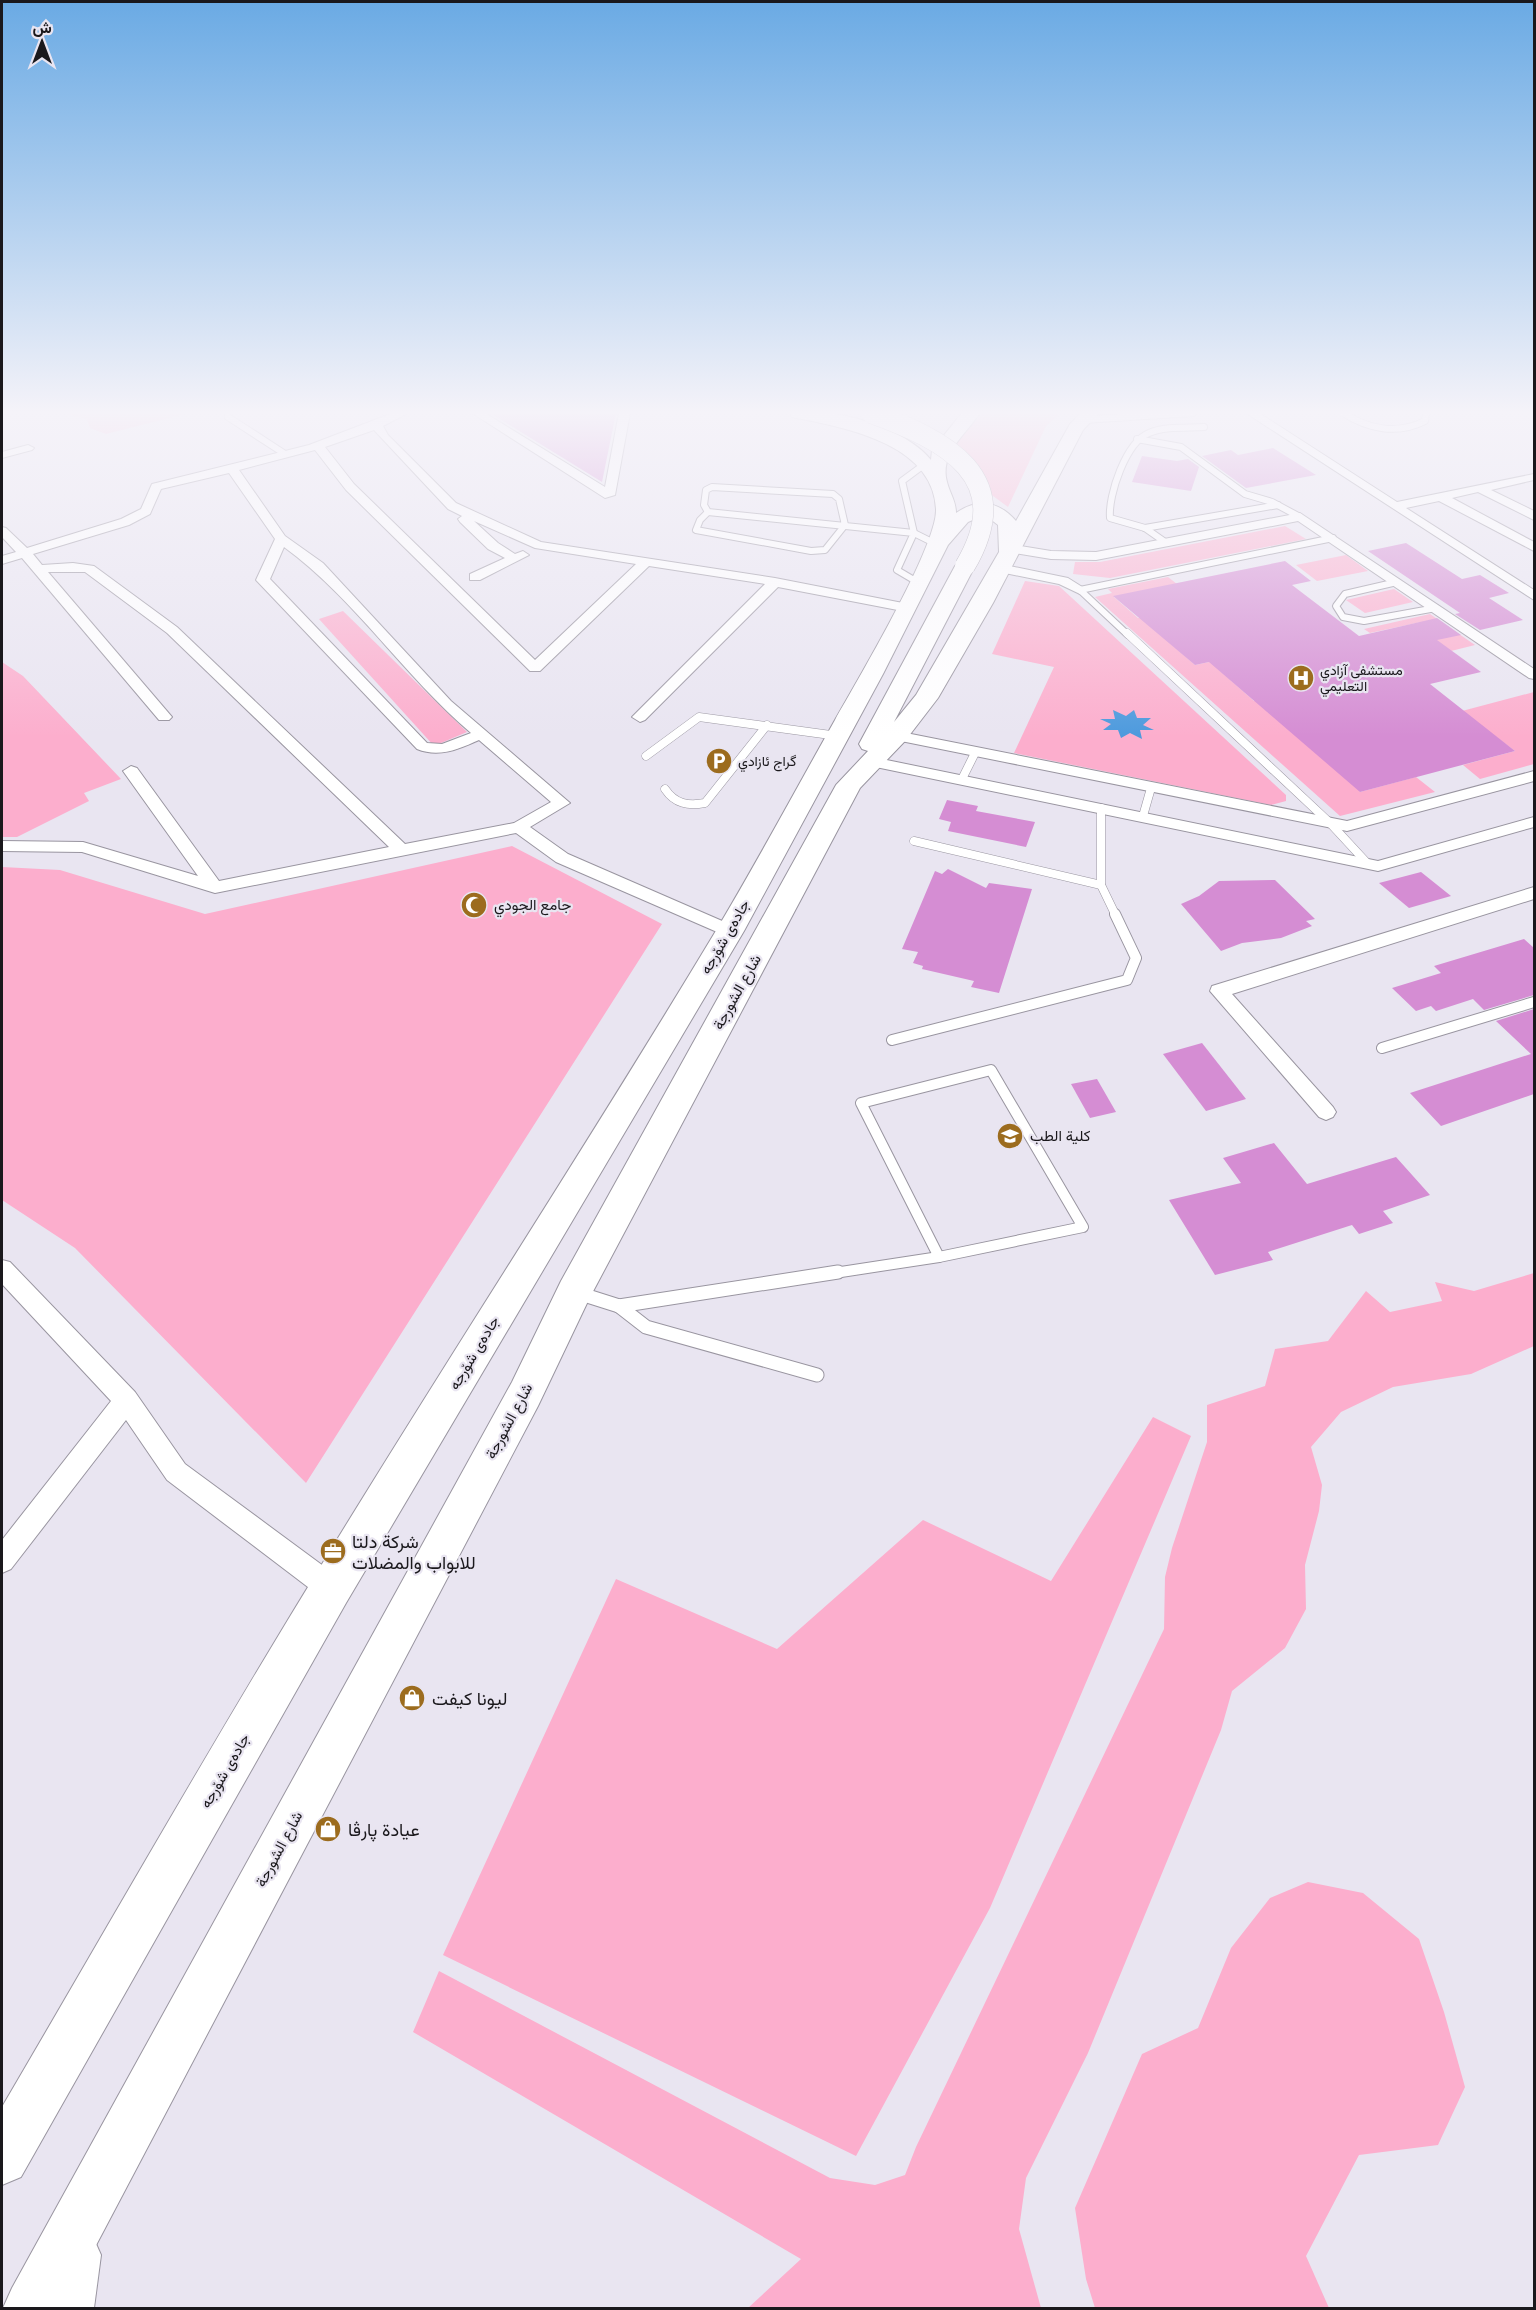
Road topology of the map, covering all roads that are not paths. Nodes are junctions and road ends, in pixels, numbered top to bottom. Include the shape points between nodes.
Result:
1 (126, 521) edge
2 (268, 521) edge
3 (385, 521) edge
4 (466, 521) edge
5 (485, 521) edge
6 (700, 521) edge
7 (801, 521) edge
8 (844, 521) edge
9 (909, 521) edge
10 (945, 521) edge
11 (958, 521) edge
12 (984, 521) edge
13 (1005, 521) edge
14 (1026, 521) edge
15 (1120, 521) edge
16 (1187, 521) edge
17 (1280, 521) edge
18 (1306, 521) edge
19 (1419, 521) edge
20 (1484, 521) edge
21 (845, 525) junction
22 (1145, 528) junction
23 (2, 531) edge
24 (1333, 538) junction
25 (281, 539) junction
26 (1165, 543) junction
27 (538, 545) junction
28 (939, 548) junction
29 (1534, 548) edge
30 (25, 553) junction
31 (1006, 555) junction
32 (514, 559) junction
33 (2, 560) edge
34 (647, 561) junction
35 (39, 569) junction
36 (475, 578) dead end
37 (775, 582) junction
38 (1397, 582) junction
39 (1080, 590) junction
40 (913, 595) junction
41 (1534, 596) edge
42 (1436, 608) junction
43 (1534, 675) edge
44 (164, 717) dead end
45 (640, 717) dead end
46 (767, 725) junction
47 (481, 734) junction
48 (838, 736) junction
49 (896, 736) junction
50 (975, 753) junction
51 (646, 756) dead end
52 (131, 771) dead end
53 (861, 774) junction
54 (1534, 776) edge
55 (963, 778) junction
56 (1151, 788) junction
57 (665, 789) dead end
58 (1101, 808) junction
59 (1143, 816) junction
60 (1534, 822) edge
61 (1330, 823) junction
62 (519, 827) junction
63 (914, 841) dead end
64 (2, 846) edge
65 (400, 849) junction
66 (1367, 863) junction
67 (1101, 885) junction
68 (215, 887) junction
69 (1534, 893) edge
70 (730, 931) junction
71 (1534, 1002) edge
72 (892, 1040) dead end
73 (1383, 1048) dead end
74 (1326, 1112) dead end
75 (939, 1257) junction
76 (2, 1269) edge
77 (574, 1292) junction
78 (619, 1306) junction
79 (817, 1375) dead end
80 (126, 1400) junction
81 (2, 1560) edge
82 (331, 1588) junction
83 (2, 2158) edge
84 (79, 2221) junction
85 (32, 2308) edge
86 (68, 2308) edge

1 - 30 street
2 - 25 street
3 - 34 street via 535,668
4 - 32 street
5 - 27 street
6 - 21 lane via 696,530 812,551 825,550
7 - 21 lane
8 - 21 lane
9 - 28 lane
10 - 28 main road
11 - 28 main road
12 - 28 main road, bridge via 979,537
13 - 31 main road
14 - 31 main road, شارع الشورجة
15 - 22 lane
16 - 22 lane
17 - 26 street
18 - 24 street
19 - 41 street
20 - 29 street
21 - 28 lane
22 - 26 lane
23 - 30 street
24 - 38 street
24 - 39 lane
25 - 47 street via 318,566 446,704
25 - 47 street via 263,580 422,746 440,749
26 - 31 street via 1096,556
27 - 32 street
27 - 34 street
28 - 40 main road, جادەی شۆرجە
28 - 53 main road
30 - 33 street
30 - 35 street
31 - 39 street
31 - 49 main road, شارع الشورجة via 949,662
32 - 36 street
34 - 37 street
35 - 44 street
35 - 65 street via 89,569 172,630
37 - 40 street
37 - 45 street
38 - 42 street
38 - 42 lane via 1345,594 1336,606 1343,617 1364,621
39 - 61 lane
40 - 48 main road, جادەی شۆرجە
42 - 43 street
46 - 48 lane
46 - 51 lane via 699,717
46 - 57 lane via 705,803 689,806 670,797
47 - 62 street via 561,802
48 - 70 main road, جادەی شۆرجە
49 - 50 street
49 - 53 main road, شارع الشورجة
50 - 55 lane
50 - 56 street
52 - 68 street
53 - 55 street
53 - 77 main road, شارع الشورجة
54 - 61 street via 1347,826
55 - 58 street
56 - 59 lane
56 - 61 street
58 - 59 street
58 - 67 lane
59 - 66 street
60 - 66 street via 1378,866
61 - 66 lane
62 - 65 street
62 - 70 street via 561,858
63 - 67 lane
64 - 68 street via 83,847
65 - 68 street
67 - 72 lane via 1136,958 1127,980
69 - 74 street via 1219,991
70 - 82 main road, جادەی شۆرجە
71 - 73 lane
75 - 75 lane via 1083,1227 990,1070 861,1103
75 - 78 lane
76 - 80 street
77 - 78 lane
77 - 84 main road, شارع الشورجة via 525,1394
78 - 79 lane via 646,1327
80 - 81 street
80 - 82 street via 176,1472
82 - 83 main road, جادەی شۆرجە
84 - 85 main road, شارع الشورجة
84 - 86 main road

